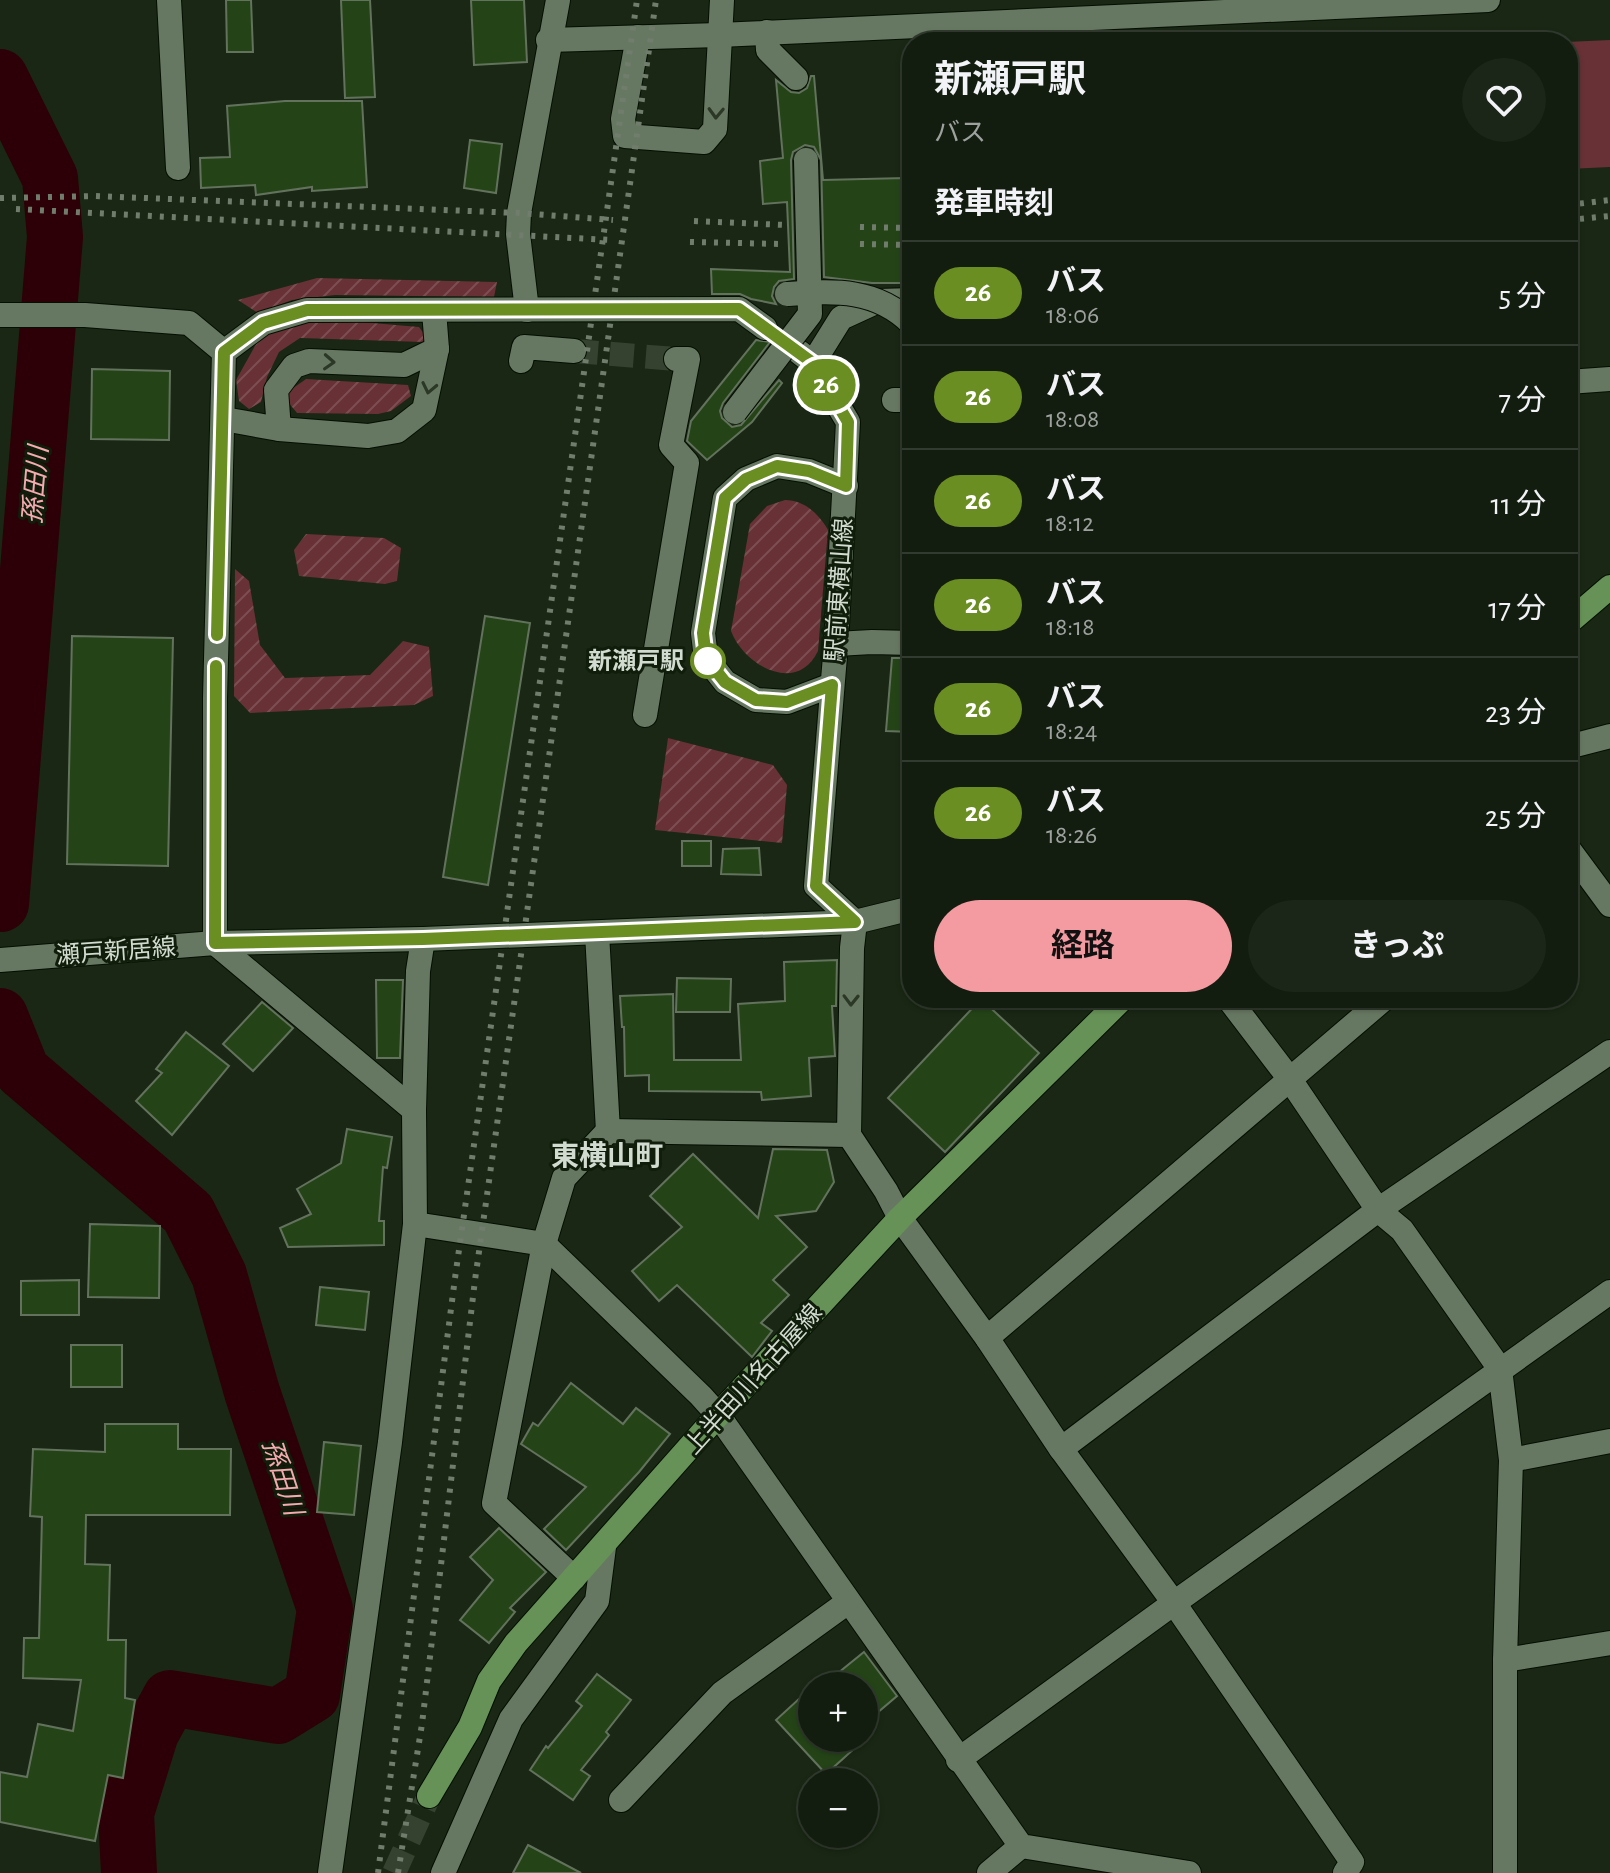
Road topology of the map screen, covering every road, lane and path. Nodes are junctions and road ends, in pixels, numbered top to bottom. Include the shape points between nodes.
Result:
1 (169, 0) edge
2 (558, 0) edge
3 (722, 0) edge
4 (1488, 0) edge
5 (1131, 8) edge
6 (767, 32) junction
7 (719, 35) junction
8 (638, 37) junction
9 (548, 40) junction
10 (796, 78) dead end
11 (806, 160) dead end
12 (178, 168) dead end
13 (799, 293) junction
14 (902, 300) edge
15 (527, 310) junction
16 (434, 311) junction
17 (0, 315) edge
18 (902, 315) edge
19 (765, 328) dead end
20 (437, 349) junction
21 (574, 351) tunnel mouth
22 (224, 352) junction
23 (676, 359) dead end
24 (521, 361) dead end
25 (1610, 379) edge
26 (1578, 381) edge
27 (735, 412) dead end
28 (224, 419) junction
29 (279, 429) junction
30 (846, 486) junction
31 (1610, 587) edge
32 (1578, 614) edge
33 (902, 643) edge
34 (836, 644) junction
35 (832, 685) junction
36 (645, 715) dead end
37 (1610, 736) edge
38 (1578, 744) edge
39 (1578, 862) edge
40 (1610, 905) edge
41 (902, 910) edge
42 (855, 922) junction
43 (597, 933) junction
44 (423, 939) junction
45 (215, 943) junction
46 (0, 960) edge
47 (1113, 1008) edge
48 (1236, 1008) edge
49 (1373, 1008) edge
50 (1610, 1052) edge
51 (1289, 1078) junction
52 (414, 1110) junction
53 (608, 1131) junction
54 (849, 1135) junction
55 (1378, 1210) junction
56 (900, 1218) junction
57 (415, 1224) junction
58 (544, 1244) junction
59 (1610, 1292) edge
60 (987, 1338) junction
61 (1500, 1369) junction
62 (718, 1415) junction
63 (1610, 1441) edge
64 (1061, 1449) junction
65 (1511, 1460) junction
66 (604, 1547) junction
67 (574, 1578) junction
68 (848, 1602) junction
69 (1174, 1603) junction
70 (1610, 1643) edge
71 (1505, 1660) junction
72 (958, 1760) junction
73 (429, 1796) tunnel mouth
74 (621, 1800) dead end
75 (1021, 1846) junction
76 (330, 1873) edge
77 (443, 1873) edge
78 (989, 1873) edge
79 (1189, 1873) edge
80 (1345, 1873) edge
81 (1505, 1873) edge

1 - 12 street
2 - 9 street
3 - 7 street
4 - 5 street
5 - 6 street
6 - 7 street
6 - 10 street via 768,50
7 - 8 street
7 -> 8 street via 715,129 704,142 625,136 623,119
8 - 9 street
9 - 15 street via 519,213
11 - 13 street, bridge
13 - 18 street, bridge via 863,294
13 - 27 street, bridge via 810,314
14 - 30 street, 駅前東横山線 via 878,301 841,318 806,358 848,422
15 - 16 street
15 - 19 street via 739,309
16 - 20 street
16 - 22 street via 307,310 263,323
17 - 22 street via 189,323
20 -> 29 street via 424,410 397,431 368,436
29 -> 20 street via 276,390 294,366 309,361 404,365
21 - 24 street via 524,347
22 - 28 street
23 - 36 street via 688,359 671,445 692,457
25 - 26 street
28 - 29 street
28 - 45 street via 215,698
30 - 34 street, 駅前東横山線
30 - 35 street via 809,471 777,466 746,479 725,498 703,633 706,658 725,682 756,700 787,702
31 - 32 main road
33 - 34 street
34 - 35 street, 駅前東横山線
35 - 42 street, 駅前東横山線 via 816,886
37 - 38 street
39 - 40 street
41 - 42 street, 瀬戸新居線
42 - 43 street, 瀬戸新居線
42 -> 54 street
43 - 44 street, 瀬戸新居線
43 - 53 street
44 - 45 street, 瀬戸新居線
44 - 52 street
45 - 46 street, 瀬戸新居線
45 - 52 street
47 - 56 main road, 上半田川名古屋線
48 - 51 street
49 - 51 street
50 - 55 street
51 - 55 street
51 - 60 street
52 - 57 street
53 - 54 street
53 - 58 street via 564,1178
54 - 56 street
55 - 61 street via 1402,1230
55 - 64 street
56 - 60 street
56 - 62 main road, 上半田川名古屋線
57 - 58 street
57 - 76 street
58 - 62 street
58 - 67 street via 494,1503
59 - 61 street
60 - 64 street
61 - 65 street
61 - 69 street
62 - 66 main road, 上半田川名古屋線
62 - 68 street
63 - 65 street
64 - 69 street
65 - 71 street
66 - 67 main road, 上半田川名古屋線
66 - 77 street via 597,1601 511,1719
67 - 73 main road, 上半田川名古屋線 via 489,1681 470,1727
68 - 72 street
68 - 74 street via 722,1693
69 - 72 street
69 - 80 street via 1352,1862
70 - 71 street
71 - 81 street
72 - 75 street
75 - 78 street
75 - 79 street

